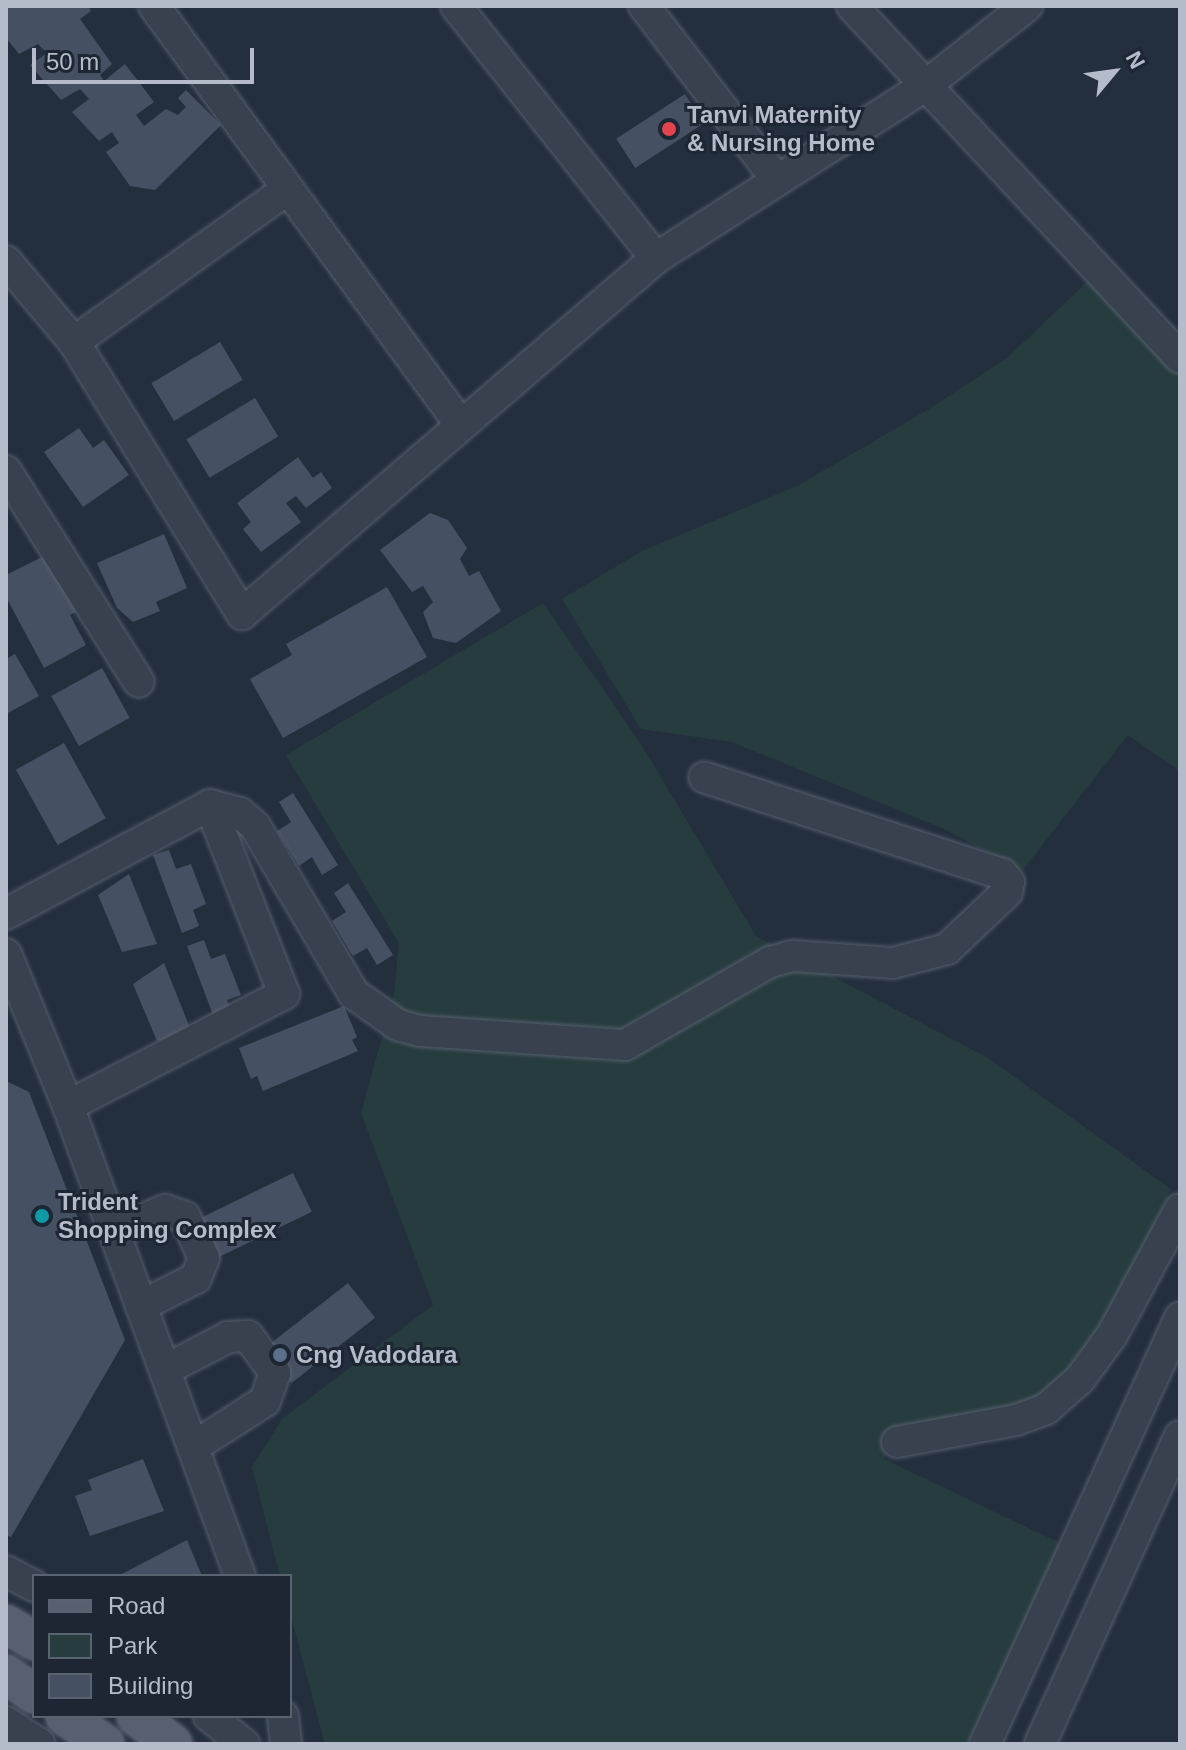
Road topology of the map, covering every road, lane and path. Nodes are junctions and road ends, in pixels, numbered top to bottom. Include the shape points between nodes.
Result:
1 (154, 6) edge
2 (456, 6) edge
3 (644, 6) edge
4 (852, 6) edge
5 (1027, 6) edge
6 (925, 86) junction
7 (777, 180) junction
8 (288, 189) junction
9 (656, 258) junction
10 (6, 261) edge
11 (74, 342) junction
12 (1180, 358) edge
13 (460, 424) junction
14 (6, 471) edge
15 (139, 682) dead end
16 (704, 777) dead end
17 (210, 805) junction
18 (6, 914) edge
19 (6, 954) edge
20 (68, 1106) junction
21 (1180, 1209) edge
22 (114, 1232) junction
23 (141, 1306) junction
24 (1180, 1318) edge
25 (165, 1370) junction
26 (1128, 1431) junction
27 (897, 1442) dead end
28 (1177, 1443) edge
29 (193, 1447) junction
30 (6, 1571) edge
31 (239, 1574) edge
32 (32, 1585) edge
33 (6, 1624) edge
34 (1039, 1625) junction
35 (32, 1640) edge
36 (1084, 1648) junction
37 (6, 1674) edge
38 (32, 1693) edge
39 (68, 1718) edge
40 (139, 1718) edge
41 (212, 1718) edge
42 (283, 1718) edge
43 (6, 1722) edge
44 (40, 1744) edge
45 (105, 1744) edge
46 (173, 1744) edge
47 (244, 1744) edge
48 (286, 1744) edge
49 (985, 1744) edge
50 (1040, 1744) edge

1 - 8 street
2 - 9 street
3 - 7 street
4 - 6 street
5 - 6 street
6 - 7 street
6 - 12 street
7 - 9 street
8 - 11 street
8 - 13 street
9 - 13 street
10 - 11 street
11 - 13 street via 242,614
14 - 15 street
16 - 17 street via 1002,874 1009,882 1007,892 947,949 893,963 793,956 770,962 625,1045 420,1031 398,1025 354,994 255,826 240,813
17 - 18 street
17 - 20 street via 284,994
19 - 20 street
20 - 22 street
21 - 27 street via 1112,1335 1080,1379 1046,1409 1016,1420
22 - 23 street
22 - 23 street via 165,1210 185,1217 204,1258 196,1278
23 - 25 street
24 - 26 street
25 - 29 street
25 - 29 street via 228,1337 248,1336 275,1373 265,1401
26 - 28 street
26 - 34 street
28 - 36 street
29 - 31 street
30 - 32 street
33 - 35 main road
34 - 36 street
34 - 49 street
36 - 50 street
37 - 38 main road
39 - 45 main road
40 - 46 main road
41 - 47 street
42 - 48 street
43 - 44 street

